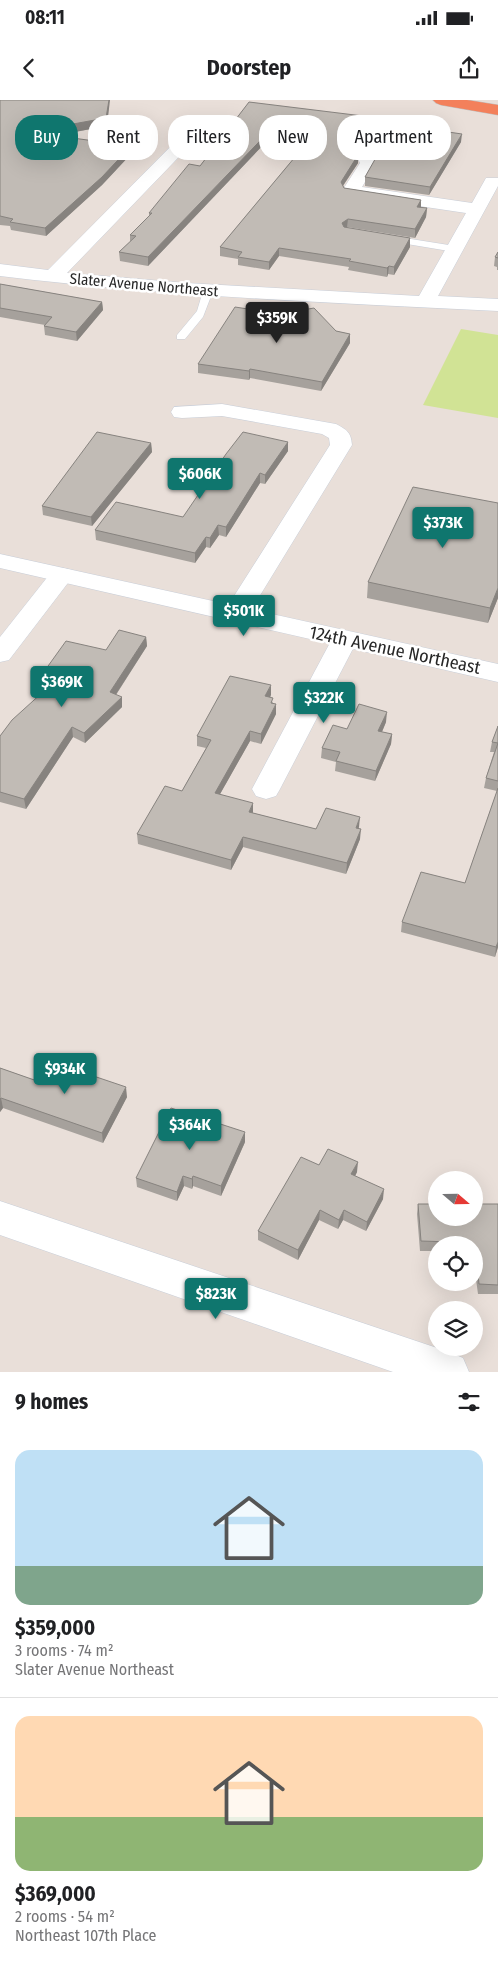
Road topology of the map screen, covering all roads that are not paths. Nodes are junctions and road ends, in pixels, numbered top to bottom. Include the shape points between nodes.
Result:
1 (442, 100) edge
2 (498, 110) edge
3 (168, 159) edge
4 (367, 160) edge
5 (492, 182) dead end
6 (477, 209) junction
7 (386, 238) edge
8 (456, 249) junction
9 (0, 270) edge
10 (52, 277) junction
11 (208, 291) junction
12 (426, 301) junction
13 (498, 305) edge
14 (180, 337) dead end
15 (182, 412) dead end
16 (0, 561) edge
17 (62, 575) junction
18 (236, 615) junction
19 (345, 639) junction
20 (0, 654) edge
21 (498, 673) edge
22 (266, 790) dead end
23 (0, 1218) edge
24 (449, 1372) edge

1 - 2 highway
3 - 10 street
4 - 6 street via 368,163 351,190
5 - 6 street
6 - 8 street
7 - 8 lane
8 - 12 street
9 - 10 street, Slater Avenue Northeast
10 - 11 street, Slater Avenue Northeast
11 - 12 street, Slater Avenue Northeast
11 - 14 lane via 205,308
12 - 13 street, Slater Avenue Northeast
15 - 18 street via 243,412 328,429 340,436 341,445
16 - 17 street, 124th Avenue Northeast
17 - 18 street, 124th Avenue Northeast
17 - 20 street
18 - 19 street, 124th Avenue Northeast
19 - 21 street, 124th Avenue Northeast
19 - 22 street
23 - 24 street

